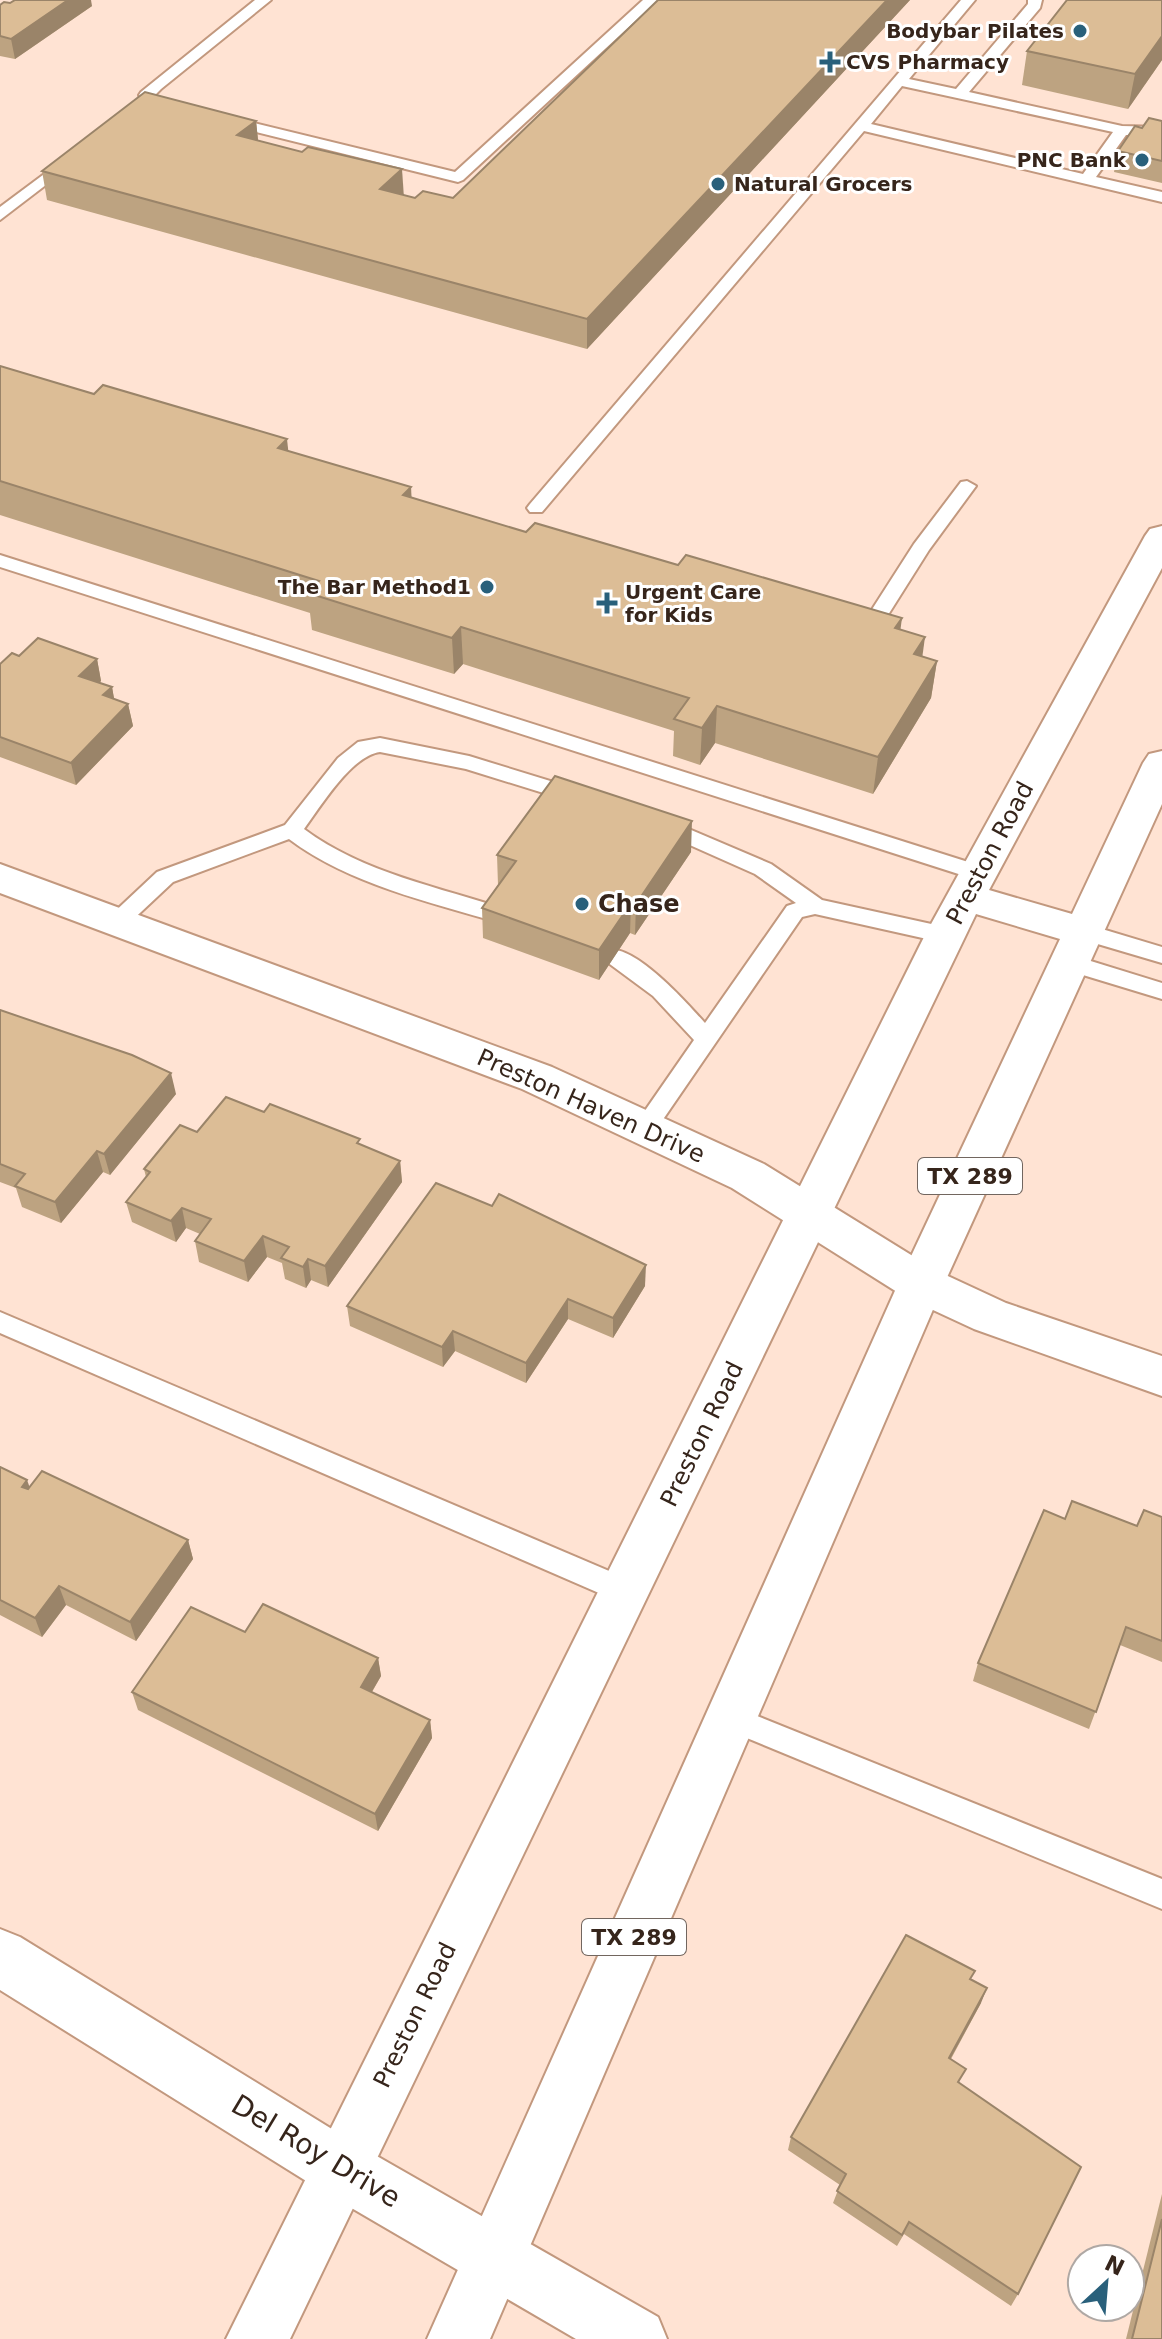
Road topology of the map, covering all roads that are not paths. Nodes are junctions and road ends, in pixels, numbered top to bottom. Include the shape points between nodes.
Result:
1 (264, 0) edge
2 (651, 0) edge
3 (968, 0) edge
4 (1035, 0) edge
5 (898, 81) junction
6 (960, 94) junction
7 (148, 105) edge
8 (206, 115) edge
9 (860, 126) junction
10 (1122, 130) junction
11 (1162, 131) edge
12 (86, 148) edge
13 (1087, 179) junction
14 (1162, 197) edge
15 (0, 215) edge
16 (967, 486) dead end
17 (536, 508) dead end
18 (1162, 536) edge
19 (0, 561) edge
20 (1125, 599) junction
21 (1162, 606) edge
22 (881, 611) edge
23 (1162, 763) edge
24 (604, 805) edge
25 (649, 821) edge
26 (292, 830) junction
27 (0, 878) edge
28 (973, 885) junction
29 (815, 906) junction
30 (500, 915) edge
31 (117, 922) junction
32 (945, 935) junction
33 (1075, 947) junction
34 (1162, 955) edge
35 (615, 956) edge
36 (1162, 991) edge
37 (706, 1038) junction
38 (645, 1128) junction
39 (810, 1212) junction
40 (921, 1284) junction
41 (0, 1322) edge
42 (1162, 1376) edge
43 (625, 1591) junction
44 (730, 1718) junction
45 (1162, 1894) edge
46 (0, 1957) edge
47 (340, 2168) junction
48 (494, 2257) junction
49 (257, 2339) edge
50 (458, 2339) edge
51 (636, 2339) edge

1 - 7 lane via 146,95
2 - 8 lane via 458,177
3 - 5 lane
4 - 6 lane
5 - 6 lane
5 - 9 lane
6 - 10 lane
9 - 13 lane
9 - 17 lane
10 - 11 lane
10 - 13 lane
12 - 15 lane
13 - 14 lane
16 - 22 lane
18 - 20 main road, Preston Road
19 - 28 lane
20 - 21 main road
20 - 28 main road, Preston Road
23 - 33 main road, TX 289
24 - 26 lane via 396,745 368,745 350,759
25 - 29 lane via 763,869
26 - 30 lane via 308,845 369,872
26 - 31 lane via 165,877
27 - 31 main road, Preston Haven Drive
28 - 32 main road, Preston Road
28 - 33 main road
29 - 32 lane
29 - 37 lane via 795,911
31 - 38 main road, Preston Haven Drive via 537,1078
32 - 39 main road, Preston Road
33 - 34 lane
33 - 36 lane
33 - 40 main road, TX 289
35 - 37 lane via 661,990
37 - 38 lane
38 - 39 main road, Preston Haven Drive
39 - 40 main road, Preston Haven Drive
39 - 43 main road, Preston Road
40 - 42 main road, Preston Haven Drive via 990,1316
40 - 44 main road, TX 289
41 - 43 lane
43 - 47 main road, Preston Road
44 - 45 lane
44 - 48 main road, TX 289
46 - 47 main road, Del Roy Drive
47 - 48 main road, Del Roy Drive
47 - 49 main road, Preston Road
48 - 50 main road, TX 289
48 - 51 main road, Del Roy Drive

